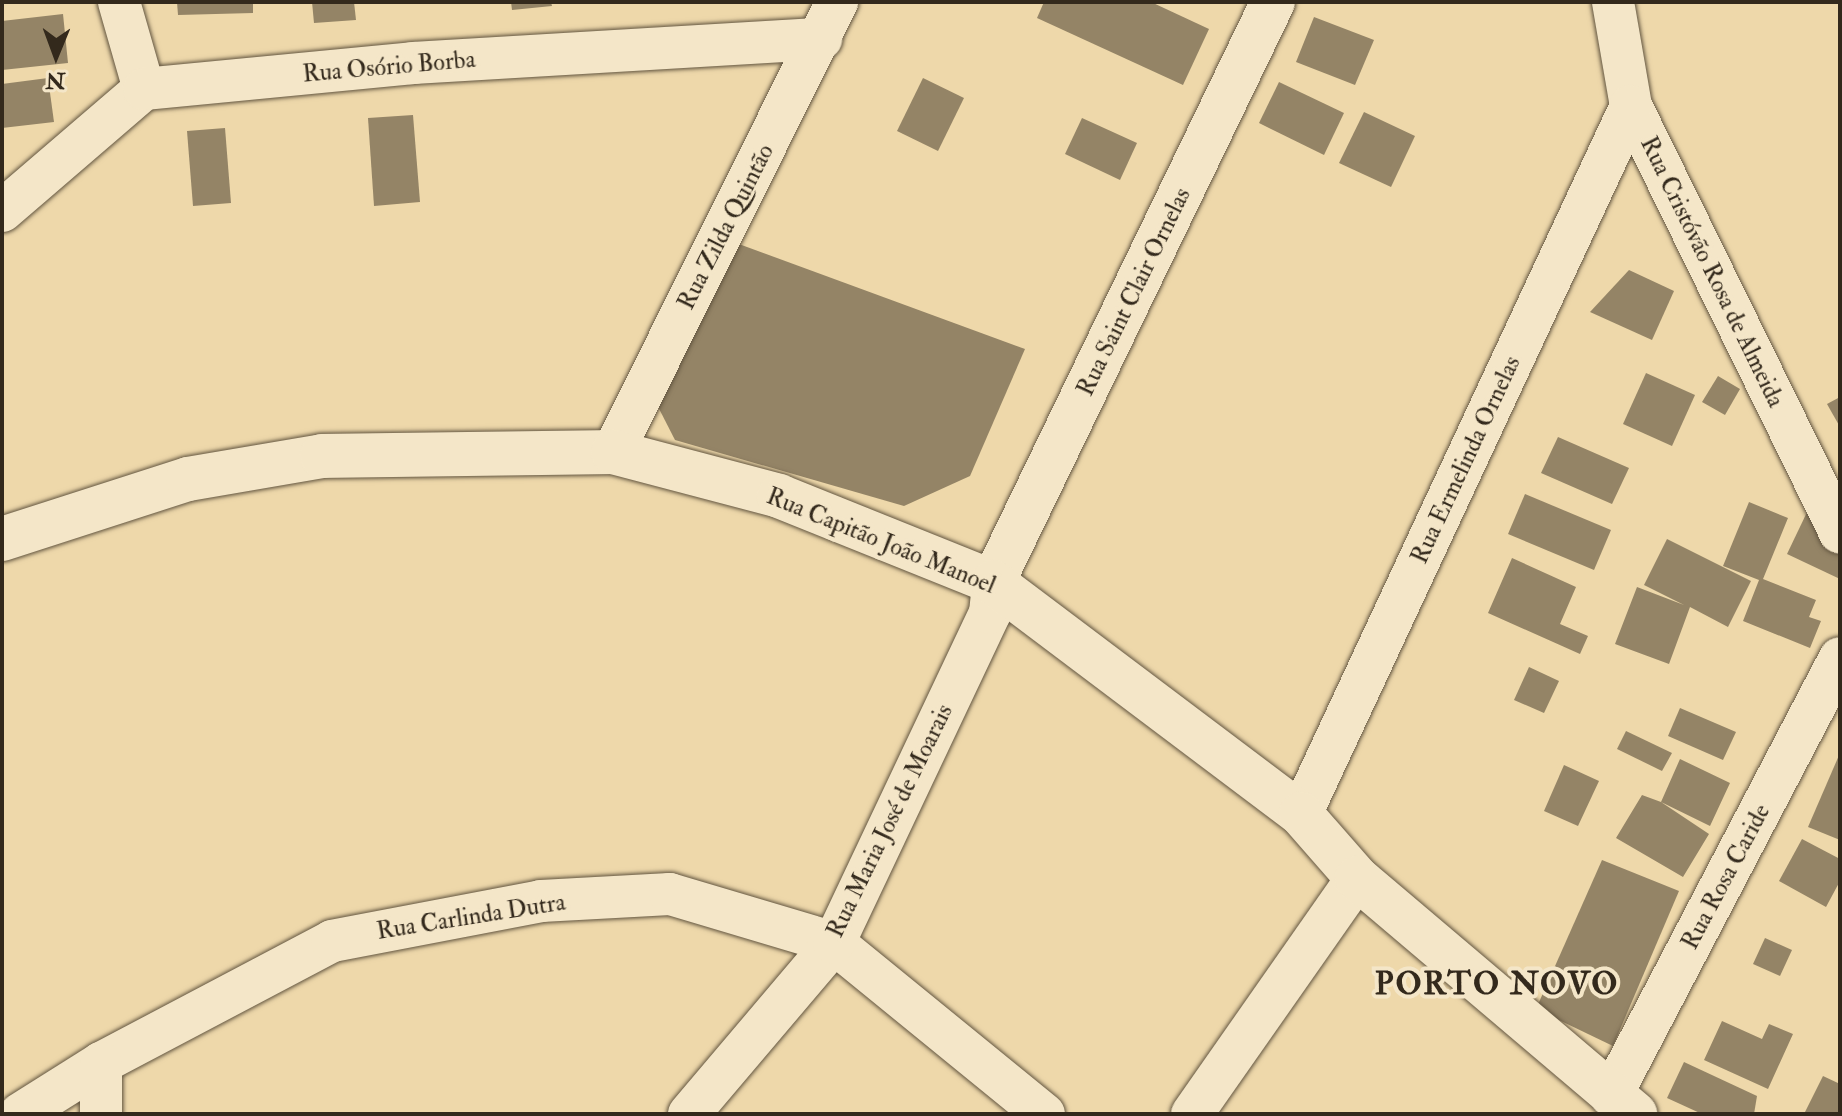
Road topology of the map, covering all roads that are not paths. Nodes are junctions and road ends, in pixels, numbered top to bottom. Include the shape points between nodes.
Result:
1 (119, 2) edge
2 (1273, 2) edge
3 (1613, 2) edge
4 (829, 20) edge
5 (144, 89) junction
6 (1631, 106) junction
7 (2, 211) edge
8 (613, 452) junction
9 (1840, 532) edge
10 (2, 539) edge
11 (993, 582) junction
12 (1840, 658) edge
13 (1301, 814) junction
14 (1357, 878) junction
15 (834, 943) junction
16 (101, 1063) junction
17 (1623, 1105) edge
18 (20, 1114) edge
19 (101, 1114) edge
20 (689, 1114) edge
21 (1044, 1114) edge
22 (1192, 1114) edge

1 - 5 street
2 - 11 main road, Rua Saint Clair Ornelas
3 - 6 street, Rua Cristóvão Rosa de Almeida
4 - 5 street, Rua Osório Borba
4 - 8 street, Rua Zilda Quintão
5 - 7 street
6 - 9 street, Rua Cristóvão Rosa de Almeida
6 - 13 street, Rua Ermelinda Ornelas
8 - 10 main road, Rua Capitão João Manoel via 322,456 188,479
8 - 11 main road, Rua Capitão João Manoel via 779,496
11 - 13 main road, Rua Capitão João Manoel
11 - 15 street, Rua Maria José de Moarais via 990,613
12 - 17 street, Rua Rosa Caride
13 - 14 main road, Rua Capitão João Manoel
14 - 17 main road, Rua Capitão João Manoel
14 - 22 street
15 - 16 street, Rua Carlinda Dutra via 670,894 541,901 332,941
15 - 20 street, Rua Maria José de Moarais
15 - 21 street, Rua Carlinda Dutra
16 - 18 street, Rua Carlinda Dutra
16 - 19 street

